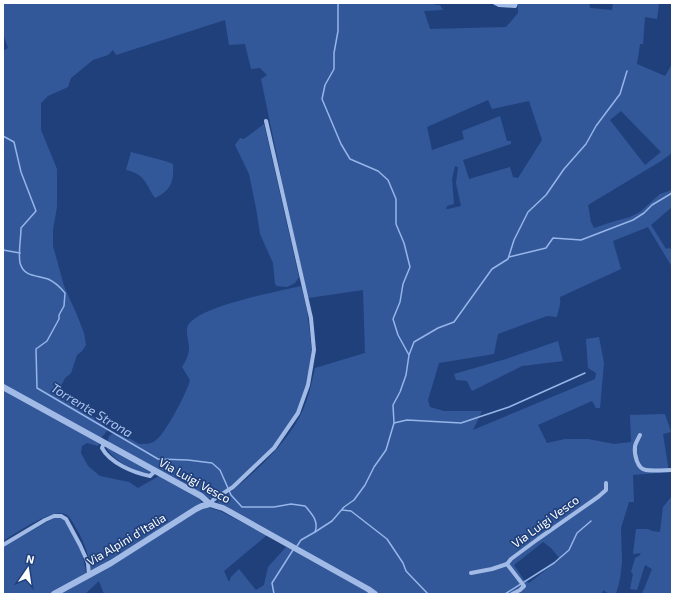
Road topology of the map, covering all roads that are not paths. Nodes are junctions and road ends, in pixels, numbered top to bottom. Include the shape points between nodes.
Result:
1 (495, 3) edge
2 (516, 3) edge
3 (266, 121) dead end
4 (3, 388) edge
5 (640, 435) dead end
6 (104, 443) junction
7 (672, 470) edge
8 (155, 471) junction
9 (606, 483) dead end
10 (210, 504) junction
11 (3, 545) edge
12 (507, 564) junction
13 (471, 573) dead end
14 (89, 575) junction
15 (54, 594) edge
16 (375, 594) edge
17 (512, 594) edge

1 - 2 street via 509,6 515,6
3 - 10 street via 311,318 314,350 308,385 298,413 274,448 233,487
4 - 6 street, Via Luigi Vesco
5 - 7 street via 635,448 637,462 641,468
6 - 8 street, Via Luigi Vesco
6 - 8 street via 102,448 105,453 118,463 150,476
8 - 10 street, Via Luigi Vesco via 201,496
9 - 12 street, Via Luigi Vesco via 606,490 598,497
10 - 14 street, Via Alpini d'Italia via 202,506
10 - 16 street, Via Luigi Vesco via 223,508
11 - 14 street via 45,520 61,516 66,518 75,535 88,563
12 - 13 street
12 - 17 street, Via Luigi Vesco via 524,586
14 - 15 street, Via Alpini d'Italia

